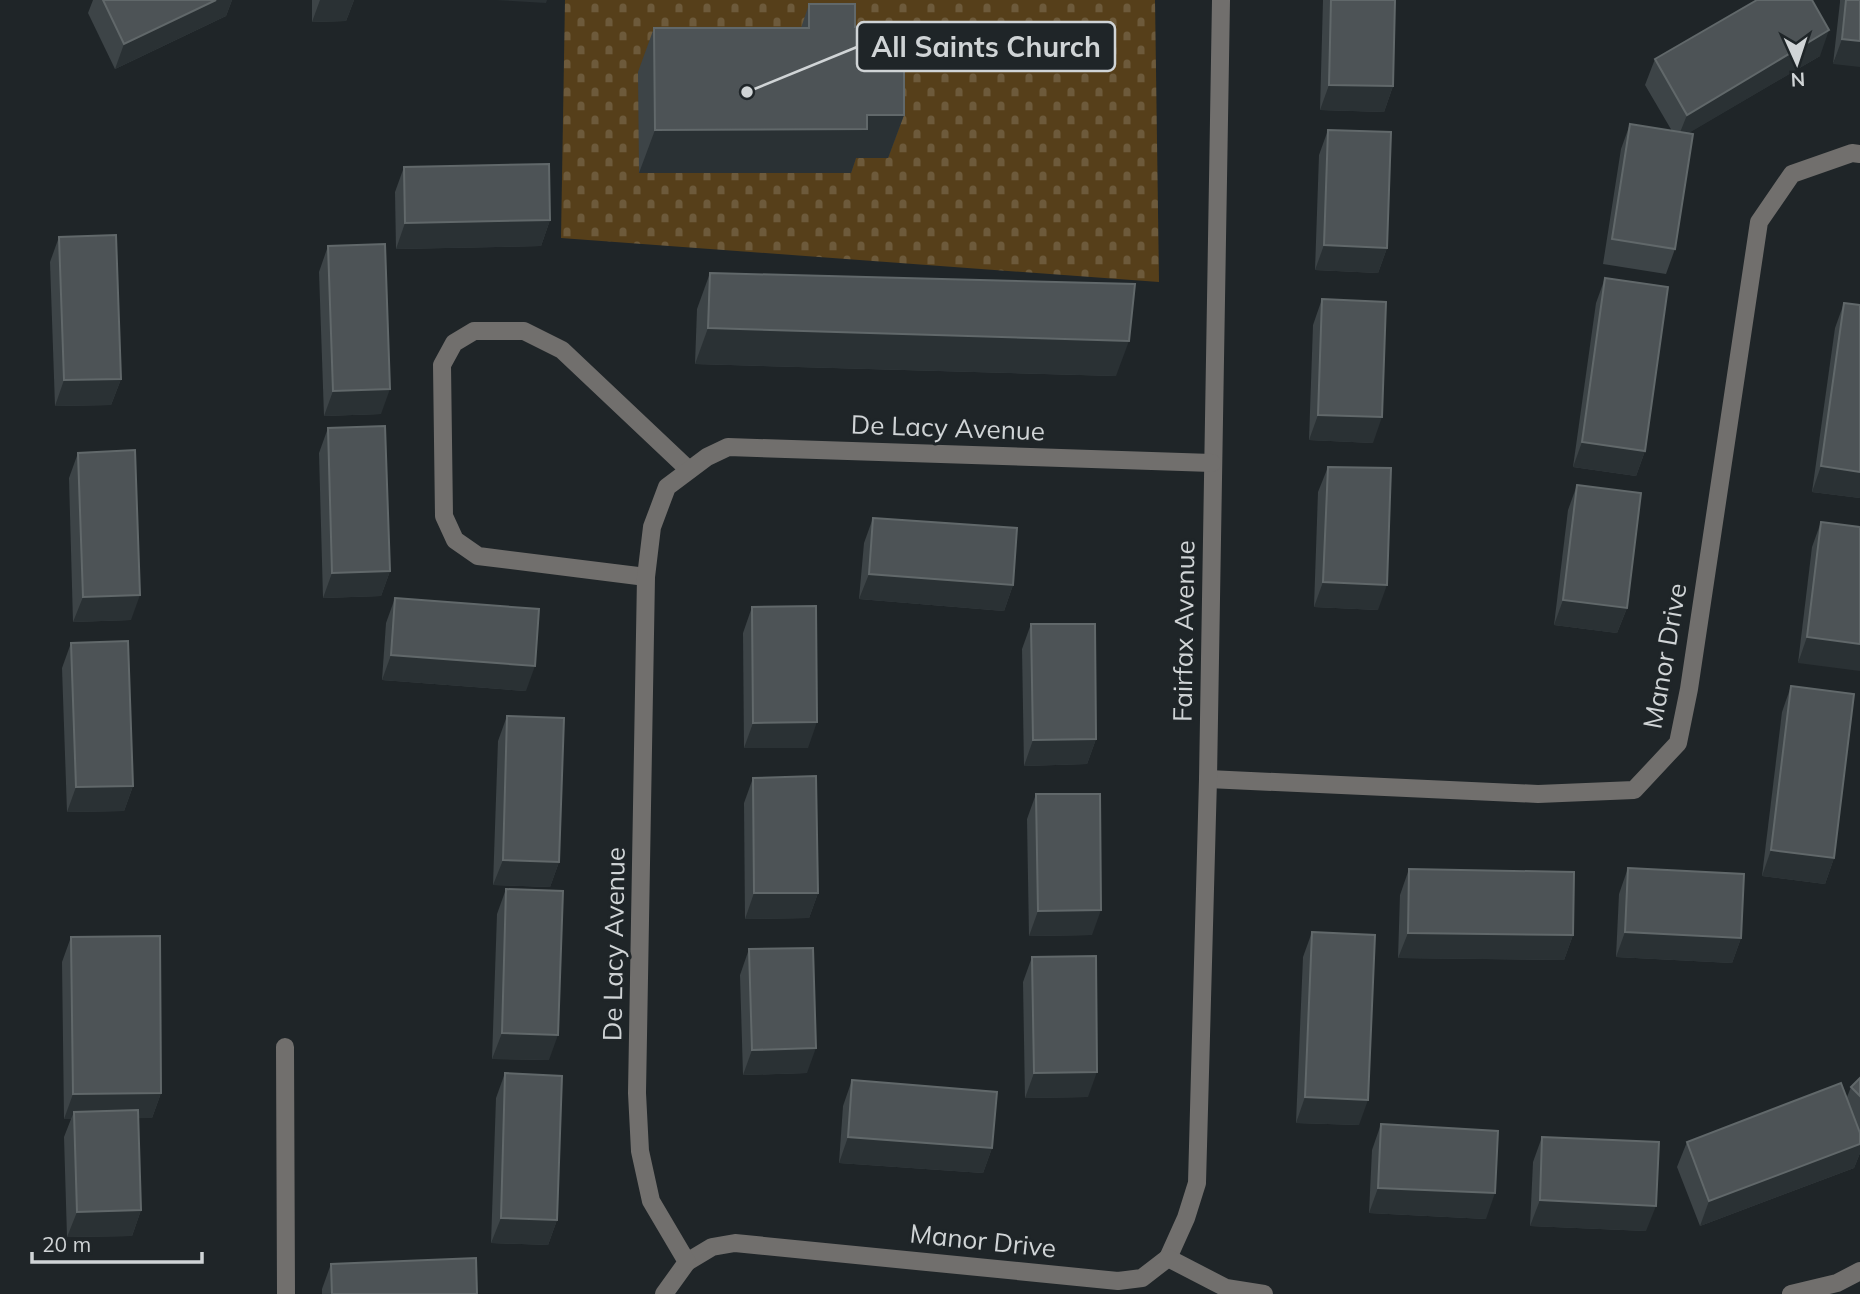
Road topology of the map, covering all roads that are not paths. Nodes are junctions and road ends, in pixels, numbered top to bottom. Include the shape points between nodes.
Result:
1 (1221, 0) edge
2 (1860, 154) edge
3 (1212, 463) junction
4 (689, 470) junction
5 (646, 577) junction
6 (1208, 779) junction
7 (285, 1047) dead end
8 (1168, 1258) junction
9 (687, 1262) junction
10 (1860, 1271) edge
11 (286, 1294) edge
12 (664, 1294) edge
13 (1264, 1294) edge
14 (1791, 1294) edge

1 - 3 street, Fairfax Avenue
2 - 6 street, Manor Drive via 1792,174 1759,222 1678,743 1634,790 1538,794
3 - 4 street, De Lacy Avenue via 728,447
3 - 6 street, Fairfax Avenue
4 - 5 street, De Lacy Avenue via 667,487 652,527
4 - 5 street via 562,350 524,331 474,331 454,343 442,365 444,516 455,540 478,556
5 - 9 street, De Lacy Avenue via 637,1093 640,1151 651,1201
6 - 8 street, Fairfax Avenue via 1197,1183
7 - 11 street
8 - 9 street, Manor Drive via 1142,1278 1118,1281 735,1243 712,1247
8 - 13 street via 1226,1288
9 - 12 street
10 - 14 street via 1837,1283

